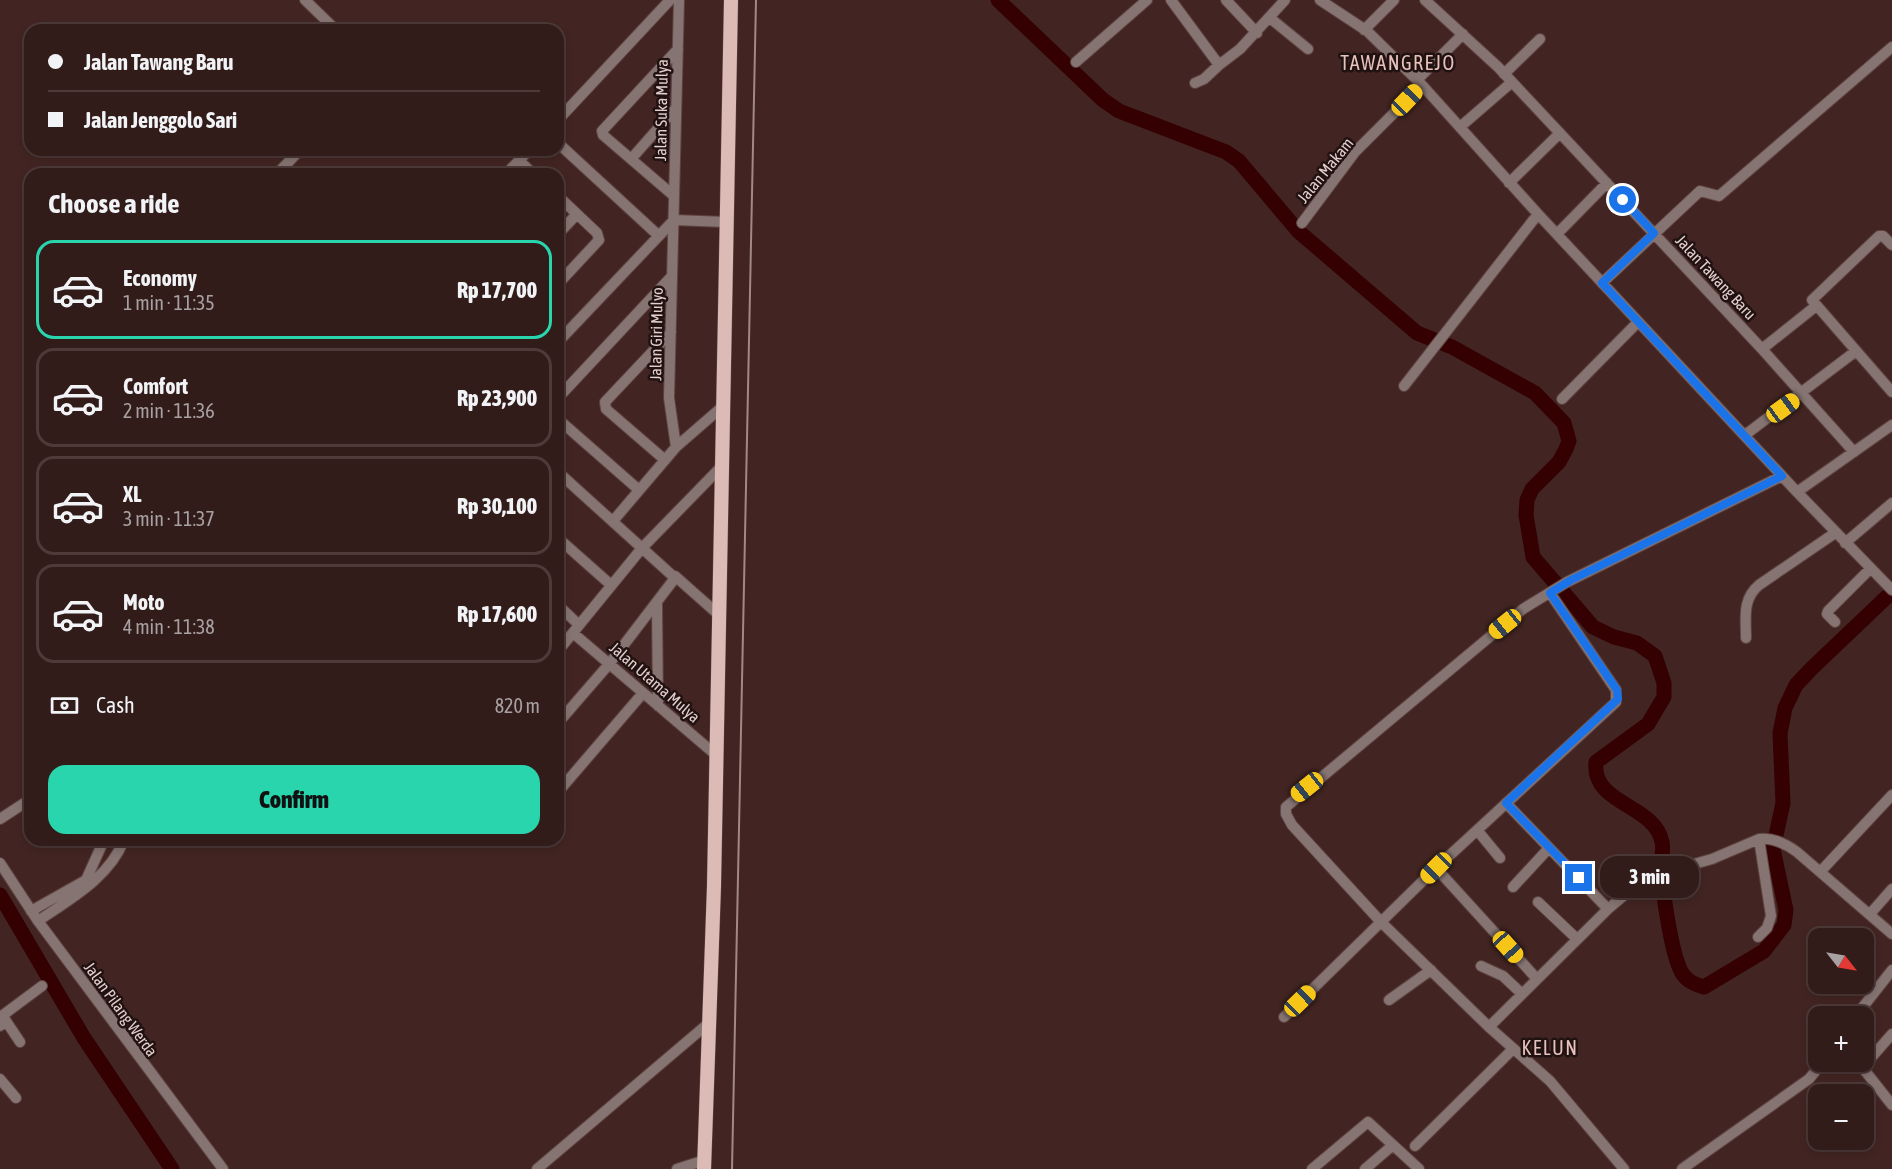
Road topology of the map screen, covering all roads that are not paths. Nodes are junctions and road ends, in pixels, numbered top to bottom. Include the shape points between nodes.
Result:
1 (305, 0) edge
2 (670, 0) edge
3 (679, 0) edge
4 (731, 0) edge
5 (1147, 0) edge
6 (1171, 0) edge
7 (1226, 0) edge
8 (1285, 0) edge
9 (1320, 0) edge
10 (1394, 0) edge
11 (1425, 0) edge
12 (1270, 18) junction
13 (330, 24) edge
14 (1365, 30) junction
15 (1257, 33) junction
16 (1463, 34) junction
17 (1540, 39) dead end
18 (1892, 47) edge
19 (1308, 49) dead end
20 (678, 50) junction
21 (1076, 62) dead end
22 (1219, 65) junction
23 (1508, 78) junction
24 (1419, 82) junction
25 (1195, 84) dead end
26 (676, 108) junction
27 (564, 114) edge
28 (1460, 127) junction
29 (1560, 133) junction
30 (564, 149) edge
31 (294, 156) edge
32 (523, 156) edge
33 (632, 158) junction
34 (519, 160) junction
35 (283, 168) edge
36 (512, 168) edge
37 (528, 168) edge
38 (1509, 183) junction
39 (1607, 183) junction
40 (674, 195) junction
41 (564, 202) edge
42 (1538, 214) junction
43 (576, 215) junction
44 (674, 220) junction
45 (726, 222) junction
46 (1302, 222) dead end
47 (564, 228) edge
48 (1654, 233) junction
49 (1557, 234) junction
50 (659, 236) junction
51 (1892, 245) edge
52 (672, 276) junction
53 (564, 278) edge
54 (1602, 283) junction
55 (1816, 306) junction
56 (1638, 322) junction
57 (671, 332) junction
58 (564, 336) edge
59 (1762, 349) junction
60 (1856, 351) junction
61 (1404, 386) dead end
62 (1892, 391) edge
63 (564, 392) edge
64 (1802, 394) junction
65 (1562, 399) dead end
66 (722, 407) junction
67 (564, 424) edge
68 (1890, 430) edge
69 (1745, 435) junction
70 (676, 447) junction
71 (1854, 452) junction
72 (665, 460) junction
73 (720, 468) junction
74 (1782, 476) junction
75 (564, 478) edge
76 (639, 490) junction
77 (1797, 492) junction
78 (1892, 503) edge
79 (613, 521) junction
80 (1835, 533) junction
81 (564, 543) edge
82 (1845, 543) junction
83 (642, 548) junction
84 (1870, 569) junction
85 (675, 576) junction
86 (610, 585) junction
87 (1892, 590) edge
88 (1552, 592) junction
89 (657, 604) junction
90 (564, 613) edge
91 (719, 615) junction
92 (1835, 622) dead end
93 (576, 629) junction
94 (1746, 638) dead end
95 (564, 644) edge
96 (610, 663) junction
97 (643, 693) junction
98 (658, 706) junction
99 (564, 716) edge
100 (716, 755) junction
101 (564, 785) edge
102 (1892, 795) edge
103 (24, 803) edge
104 (1506, 803) junction
105 (0, 819) edge
106 (1477, 830) junction
107 (1763, 839) junction
108 (101, 846) edge
109 (121, 846) edge
110 (1550, 848) junction
111 (1500, 858) dead end
112 (0, 865) edge
113 (1436, 868) junction
114 (1821, 871) junction
115 (1513, 887) dead end
116 (1892, 889) edge
117 (1538, 902) dead end
118 (1608, 909) junction
119 (1870, 914) junction
120 (34, 916) junction
121 (1380, 922) junction
122 (1892, 934) edge
123 (1758, 938) dead end
124 (1577, 939) junction
125 (1481, 966) dead end
126 (1431, 970) junction
127 (1892, 970) edge
128 (1537, 979) junction
129 (42, 986) dead end
130 (1522, 994) junction
131 (1389, 1000) dead end
132 (1864, 1006) edge
133 (1284, 1017) dead end
134 (2, 1019) edge
135 (710, 1022) junction
136 (1489, 1028) junction
137 (1892, 1034) edge
138 (20, 1042) dead end
139 (1513, 1049) junction
140 (1874, 1051) edge
141 (1814, 1072) edge
142 (1866, 1072) edge
143 (0, 1079) edge
144 (16, 1098) dead end
145 (1892, 1105) edge
146 (1393, 1145) junction
147 (1415, 1146) dead end
148 (705, 1165) edge
149 (223, 1169) edge
150 (537, 1169) edge
151 (676, 1169) edge
152 (1312, 1169) edge
153 (1365, 1169) edge
154 (1418, 1169) edge
155 (1624, 1169) edge
156 (1682, 1169) edge

1 - 13 street
2 - 27 street
3 - 20 street, Jalan Suka Mulya
4 - 45 main road
5 - 21 street
6 - 22 street
7 - 15 street
8 - 12 street
9 - 14 street
10 - 14 street
11 - 16 street, Jalan Tawang Baru
12 - 15 street
12 - 19 street
14 - 24 street
15 - 22 street
16 - 23 street, Jalan Tawang Baru
16 - 24 street, Jalan Makam
17 - 23 street
18 - 48 street via 1719,196 1700,191
20 - 26 street, Jalan Suka Mulya
20 - 33 street via 602,131
22 - 25 street
23 - 28 street
23 - 29 street, Jalan Tawang Baru
24 - 28 street
24 - 46 street, Jalan Makam via 1355,152
26 - 33 street
26 - 40 street, Jalan Suka Mulya
28 - 38 street
29 - 38 street
29 - 39 street, Jalan Tawang Baru
30 - 50 street
31 - 35 street
32 - 34 street
33 - 40 street
34 - 36 street
34 - 37 street
38 - 42 street
39 - 48 street, Jalan Tawang Baru
39 - 49 street
40 - 44 street, Jalan Suka Mulya
41 - 43 street
42 - 49 street
42 - 61 street
43 - 47 street
43 - 53 street via 597,233 599,240
44 - 45 street
44 - 50 street
44 - 52 street, Jalan Giri Mulyo
45 - 66 main road
48 - 54 street
48 - 59 street, Jalan Tawang Baru
49 - 54 street
50 - 58 street
51 - 55 street via 1879,236 1814,297 1812,303
52 - 57 street, Jalan Giri Mulyo
52 - 63 street
54 - 56 street
55 - 59 street
55 - 60 street
56 - 65 street
56 - 69 street
57 - 70 street, Jalan Giri Mulyo via 670,413
57 - 72 street via 605,402 606,409
59 - 64 street, Jalan Tawang Baru
60 - 62 street
60 - 64 street
64 - 69 street
64 - 71 street, Jalan Tawang Baru
66 - 70 street
66 - 73 main road
67 - 76 street
68 - 71 street
69 - 74 street
70 - 72 street
71 - 77 street
72 - 76 street
73 - 83 street
73 - 91 main road
74 - 77 street
74 - 88 street
75 - 79 street
76 - 79 street
77 - 80 street
78 - 82 street
79 - 83 street
80 - 82 street
80 - 94 street via 1755,588 1746,603
81 - 86 street
82 - 84 street
83 - 85 street
83 - 86 street
84 - 87 street
84 - 92 street via 1828,611
85 - 89 street
85 - 91 street
86 - 93 street
88 - 104 street via 1617,690 1618,699
88 - 121 street via 1523,609 1287,804 1286,814 1292,825
89 - 96 street
89 - 98 street
90 - 93 street, Jalan Utama Mulya
91 - 100 main road
93 - 95 street
93 - 96 street, Jalan Utama Mulya
96 - 97 street, Jalan Utama Mulya
96 - 99 street
97 - 98 street, Jalan Utama Mulya
97 - 101 street
98 - 100 street, Jalan Utama Mulya
100 - 135 main road
102 - 114 street
103 - 105 street
104 - 106 street
104 - 110 street
106 - 111 street
106 - 113 street
107 - 114 street via 1785,844
107 - 118 street via 1655,875
107 - 123 street via 1771,916
108 - 120 street via 86,880
109 - 120 street via 95,880
110 - 115 street
110 - 118 street
112 - 120 street, Jalan Pilang Werda
113 - 121 street
113 - 128 street
114 - 119 street
116 - 119 street
117 - 124 street
118 - 124 street
119 - 122 street
120 - 149 street, Jalan Pilang Werda
121 - 126 street
121 - 133 street
124 - 128 street
125 - 130 street via 1503,976
126 - 131 street
126 - 136 street
127 - 132 street
128 - 130 street
129 - 134 street
130 - 136 street
134 - 138 street
135 - 148 main road
135 - 150 street
136 - 139 street
137 - 140 street
139 - 147 street
139 - 155 street via 1559,1091
141 - 156 street
142 - 145 street
143 - 144 street
146 - 152 street via 1368,1122
146 - 153 street
146 - 154 street
148 - 151 street

